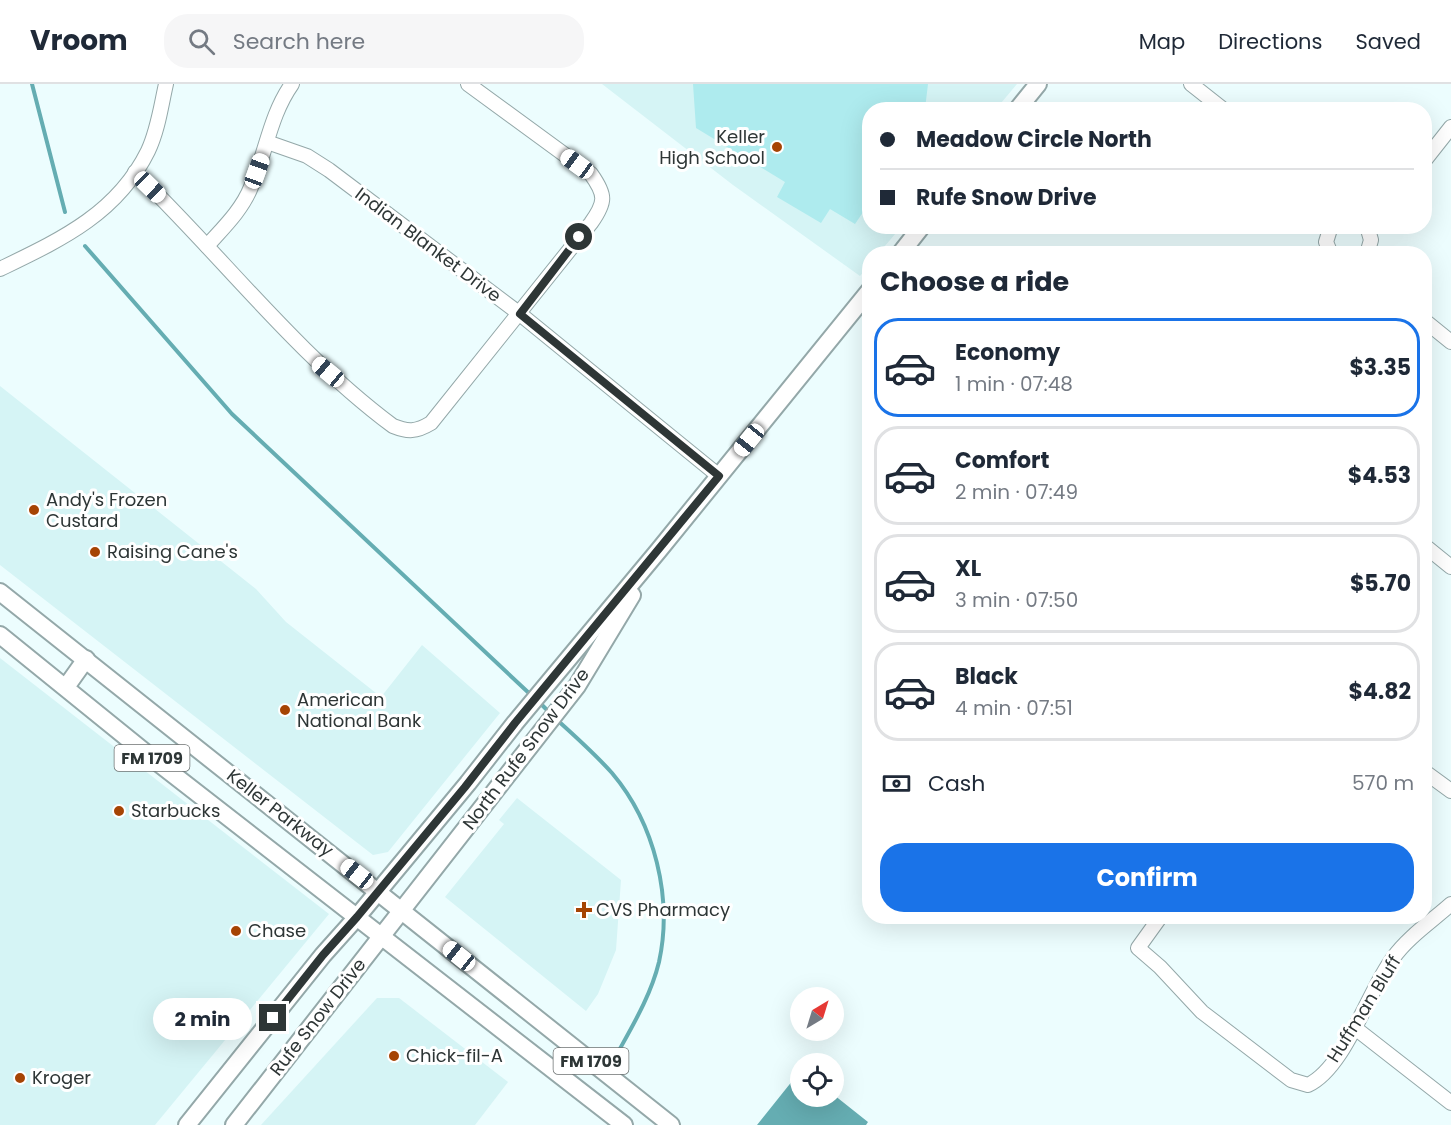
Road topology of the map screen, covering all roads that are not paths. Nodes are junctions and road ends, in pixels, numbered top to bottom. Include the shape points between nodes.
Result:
1 (166, 84) edge
2 (292, 84) edge
3 (468, 84) edge
4 (1038, 84) edge
5 (1200, 87) edge
6 (1023, 102) edge
7 (1216, 102) edge
8 (1451, 127) edge
9 (267, 142) junction
10 (1432, 151) edge
11 (135, 172) junction
12 (916, 234) edge
13 (207, 246) junction
14 (906, 246) edge
15 (0, 269) edge
16 (862, 300) edge
17 (520, 314) junction
18 (1432, 327) edge
19 (1451, 342) edge
20 (719, 476) junction
21 (659, 550) junction
22 (1432, 552) edge
23 (1451, 567) edge
24 (0, 592) edge
25 (0, 635) edge
26 (86, 659) junction
27 (66, 687) junction
28 (1432, 777) edge
29 (468, 783) junction
30 (1451, 791) edge
31 (488, 799) junction
32 (379, 892) junction
33 (1451, 904) edge
34 (402, 910) junction
35 (357, 917) junction
36 (1432, 922) edge
37 (1155, 924) edge
38 (1429, 924) edge
39 (381, 936) junction
40 (1355, 1028) junction
41 (1451, 1103) edge
42 (187, 1125) edge
43 (234, 1125) edge
44 (624, 1125) edge
45 (671, 1125) edge

1 - 11 street via 156,131
2 - 9 street via 276,113
3 - 17 street via 591,174 603,194 599,212
4 - 6 main road
5 - 7 street
8 - 10 street
9 - 13 street via 242,206
9 - 17 street, Indian Blanket Drive via 307,156 329,170
11 - 13 street
11 - 15 street via 105,209 85,225
12 - 14 main road
13 - 17 street via 314,360 377,414 403,430 415,432 430,423
16 - 20 main road, North Rufe Snow Drive
17 - 20 street, Indian Blanket Drive
18 - 19 street
20 - 21 main road, North Rufe Snow Drive
21 - 29 main road, North Rufe Snow Drive
21 - 31 main road, North Rufe Snow Drive via 577,686
22 - 23 street
24 - 26 main road, Keller Parkway / FM 1709
25 - 27 main road, Keller Parkway / FM 1709
26 - 27 main road
26 - 32 main road, Keller Parkway / FM 1709
27 - 35 main road, Keller Parkway / FM 1709
28 - 30 street
29 - 31 main road
29 - 32 main road, North Rufe Snow Drive
31 - 34 main road, North Rufe Snow Drive
32 - 34 main road, Keller Parkway / FM 1709
32 - 35 main road, Rufe Snow Drive
33 - 36 street, Huffman Bluff
34 - 39 main road, Rufe Snow Drive
34 - 45 main road, Keller Parkway / FM 1709
35 - 39 main road, Keller Parkway / FM 1709
35 - 42 main road, Rufe Snow Drive
37 - 40 street, Huffman Bluff via 1138,948 1202,1012 1291,1080 1308,1085 1321,1077
38 - 40 street, Huffman Bluff via 1380,976
39 - 43 main road, Rufe Snow Drive
39 - 44 main road, Keller Parkway / FM 1709
40 - 41 street

